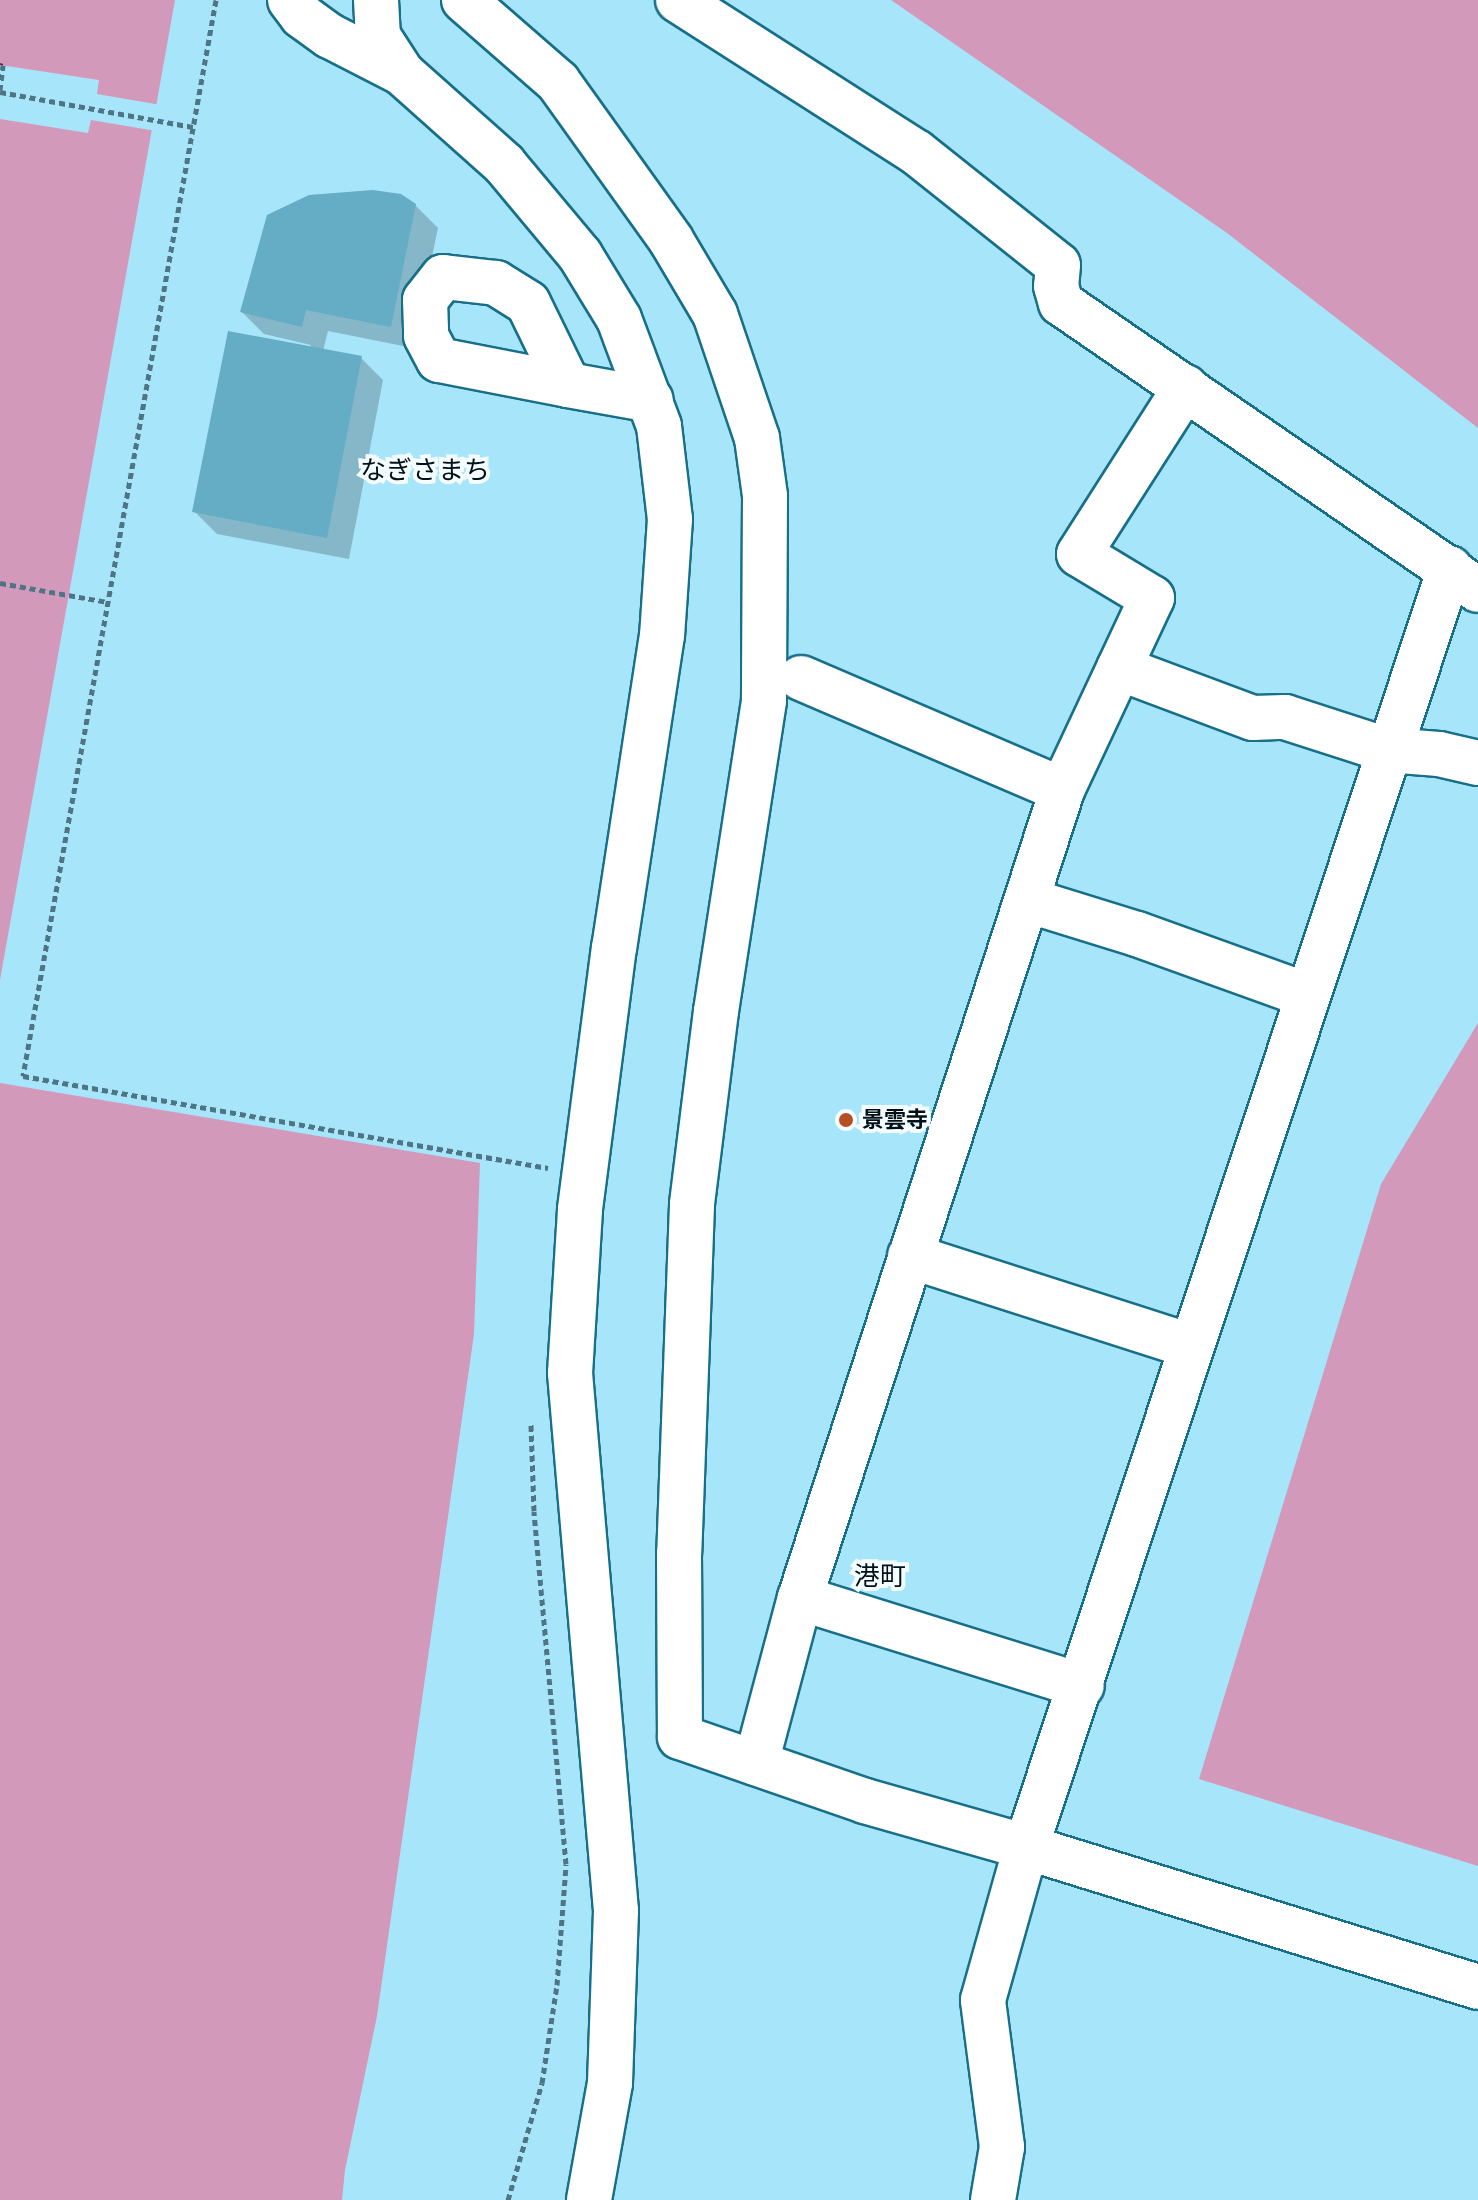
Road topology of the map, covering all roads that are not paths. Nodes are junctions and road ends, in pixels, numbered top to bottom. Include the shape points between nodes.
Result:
1 (290, 0) edge
2 (376, 0) edge
3 (464, 0) edge
4 (678, 0) edge
5 (402, 73) junction
6 (568, 385) dead end
7 (1186, 387) junction
8 (651, 400) junction
9 (1464, 579) edge
10 (1119, 668) junction
11 (801, 678) dead end
12 (1387, 750) junction
13 (1478, 763) edge
14 (1062, 790) junction
15 (1027, 900) junction
16 (1306, 995) junction
17 (910, 1256) junction
18 (1191, 1346) junction
19 (800, 1598) junction
20 (1082, 1686) junction
21 (756, 1763) junction
22 (1026, 1847) junction
23 (1478, 1987) edge
24 (597, 2189) edge
25 (993, 2200) edge

1 - 5 street via 330,36
2 - 5 street via 378,36
3 - 21 street via 558,82 671,240 715,314 757,438 768,553 764,701 692,1205 679,1553 680,1737
4 - 7 street via 916,152 1058,265 1061,303
5 - 8 street via 504,164 580,255 619,319
6 - 8 street
7 - 9 street
7 - 10 street via 1079,554 1152,598
8 - 24 street via 670,519 662,635 586,1164 570,1373 616,1911 610,2083
9 - 12 street
10 - 12 street via 1253,718 1285,717
10 - 14 street
11 - 14 street
12 - 13 street
12 - 16 street
14 - 15 street
15 - 16 street
15 - 17 street
16 - 18 street
17 - 18 street
17 - 19 street
18 - 20 street
19 - 20 street
19 - 21 street
20 - 22 street
21 - 22 street
22 - 23 street
22 - 25 street via 983,2000 1002,2147

